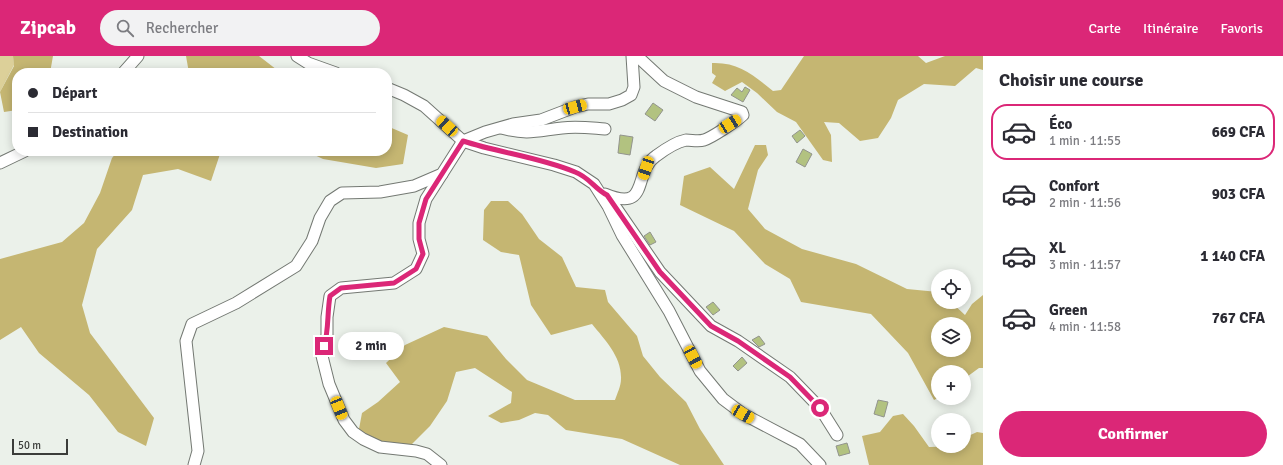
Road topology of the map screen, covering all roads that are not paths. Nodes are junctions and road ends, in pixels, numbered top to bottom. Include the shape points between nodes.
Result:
1 (138, 56) edge
2 (297, 56) edge
3 (632, 56) edge
4 (637, 56) edge
5 (127, 68) edge
6 (323, 68) edge
7 (392, 90) edge
8 (501, 127) junction
9 (606, 129) dead end
10 (463, 141) junction
11 (14, 156) edge
12 (0, 162) edge
13 (442, 174) junction
14 (603, 193) junction
15 (837, 435) dead end
16 (194, 465) edge
17 (441, 465) edge
18 (820, 465) edge

1 - 5 street
2 - 6 street
3 - 8 street via 634,87 631,96 609,104 588,104 541,120
4 - 14 street via 664,81 696,97 742,112 743,115 704,140 680,141 657,155 646,168 635,195 630,198 624,199
7 - 10 street via 424,106
8 - 9 street via 526,132 577,127
8 - 10 street
10 - 13 street
10 - 14 street via 576,172 590,180
11 - 12 street
13 - 16 street via 414,186 380,192 342,193 330,201 323,212 312,241 296,266 236,303 192,324 186,341 198,452
13 - 17 street via 426,199 419,223 419,239 423,254 416,269 394,283 341,288 330,296 327,335 322,356 329,384 344,420 353,432 380,447 427,454
14 - 15 street via 660,272 711,326 738,341 790,377 820,408
14 - 18 street via 622,234 669,311 700,371 722,399 743,414 800,444

